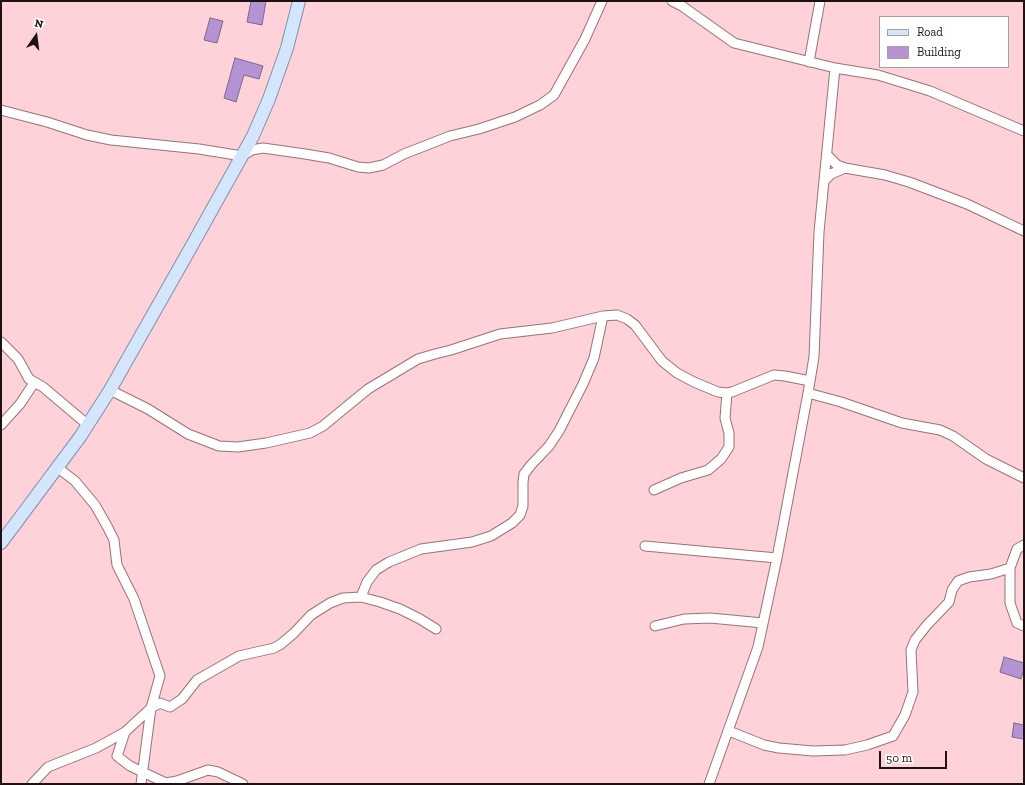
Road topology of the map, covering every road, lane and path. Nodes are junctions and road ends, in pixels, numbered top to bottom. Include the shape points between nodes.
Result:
1 (299, 1) edge
2 (602, 1) edge
3 (672, 1) edge
4 (820, 1) edge
5 (808, 62) junction
6 (835, 68) junction
7 (1, 110) edge
8 (1024, 131) edge
9 (827, 155) junction
10 (242, 156) junction
11 (845, 168) junction
12 (825, 180) junction
13 (1024, 231) edge
14 (603, 316) junction
15 (1, 342) edge
16 (810, 382) junction
17 (34, 383) junction
18 (110, 390) junction
19 (726, 393) junction
20 (808, 393) junction
21 (1, 425) edge
22 (88, 425) junction
23 (58, 468) junction
24 (1024, 478) edge
25 (654, 490) dead end
26 (1, 543) edge
27 (1024, 545) edge
28 (645, 546) dead end
29 (777, 558) junction
30 (1010, 568) junction
31 (361, 597) junction
32 (763, 623) junction
33 (655, 626) dead end
34 (1024, 626) edge
35 (436, 629) dead end
36 (151, 708) junction
37 (729, 731) junction
38 (125, 732) junction
39 (143, 771) junction
40 (32, 784) edge
41 (141, 784) edge
42 (243, 784) edge
43 (709, 784) edge

1 - 10 main road via 287,48 269,99
2 - 10 street via 585,39 554,95 515,117 450,136 369,168 329,158 263,148 252,150
3 - 5 street via 734,43
4 - 5 street
5 - 6 street
6 - 8 street via 878,75 930,91
6 - 9 street
7 - 10 street via 110,140
9 - 11 street via 837,165
9 - 12 street
10 - 18 main road
11 - 12 street via 831,174
11 - 13 street via 909,182 967,204
12 - 16 street via 814,357
14 - 18 street via 552,328 500,334 418,359 368,389 323,426 310,433 238,447 219,446 188,434 148,409
14 - 19 street via 617,315 627,319 635,325 662,360 677,373 718,392
14 - 31 street via 594,358 583,384 559,431 524,474 523,506 520,515 512,524 491,536 472,542 421,549 389,562 376,570 367,582
15 - 17 street via 18,359 26,376
16 - 19 street via 774,375
16 - 20 street
17 - 21 street
17 - 22 street via 43,387
18 - 22 main road
19 - 25 street via 725,418 729,446 721,459 708,470
20 - 24 street via 902,423 940,430 986,459
20 - 29 street
22 - 23 main road
23 - 26 main road
23 - 36 street via 75,481 95,505 114,540 118,565 134,599 160,676
27 - 30 street via 1017,549
28 - 29 street
29 - 32 street
30 - 34 street via 1010,603 1017,623
30 - 37 street via 958,581 949,602 915,640 911,650 913,692 905,715 893,736 846,750 813,752 764,745
31 - 35 street via 400,609
31 - 36 street via 343,598 330,603 310,616 281,644 239,656 197,680 182,699 170,707 160,703
32 - 33 street via 710,618 684,619
32 - 37 street via 758,647
36 - 38 street
36 - 39 street
37 - 43 street
38 - 39 street via 117,756 130,766
38 - 40 street via 96,748 48,767
39 - 41 street
39 - 42 street via 166,783 208,770

